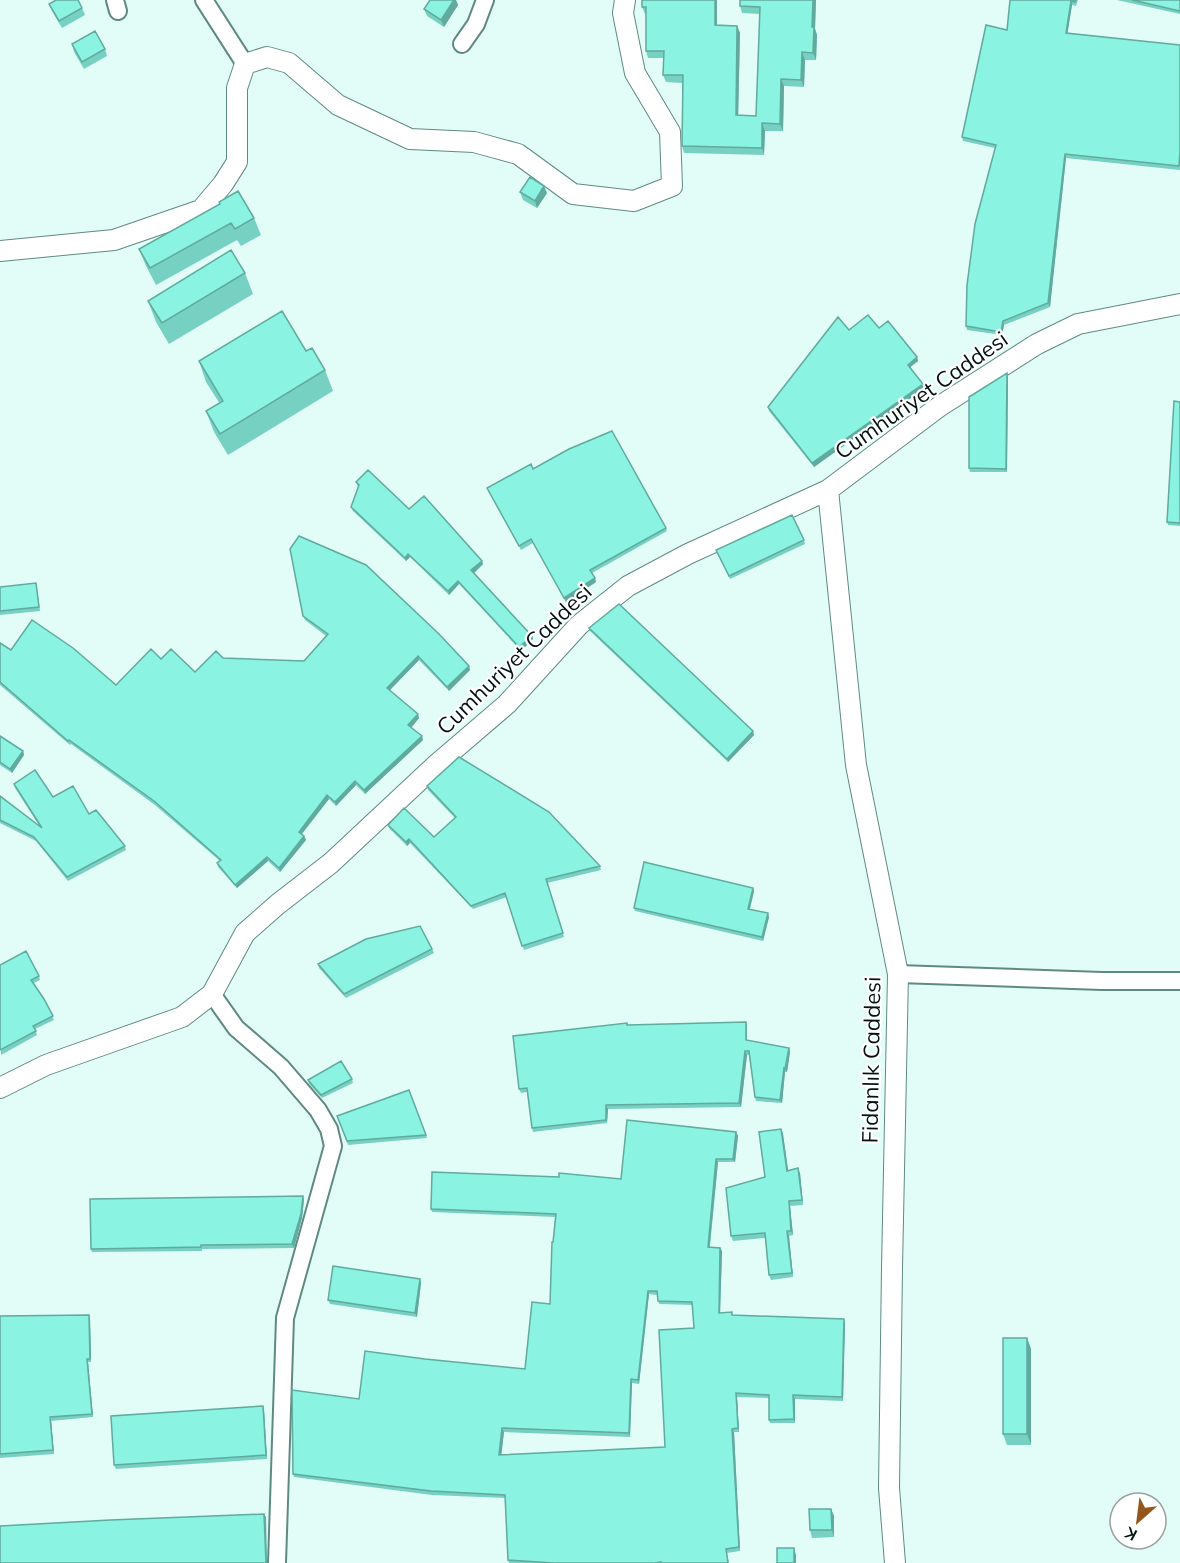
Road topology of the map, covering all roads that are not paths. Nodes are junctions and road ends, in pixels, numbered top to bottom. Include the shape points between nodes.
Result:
1 (204, 0) edge
2 (485, 0) edge
3 (625, 0) edge
4 (462, 44) dead end
5 (245, 64) junction
6 (0, 251) edge
7 (1180, 304) edge
8 (828, 490) junction
9 (898, 974) junction
10 (1180, 981) edge
11 (212, 994) junction
12 (0, 1088) edge
13 (277, 1563) edge
14 (895, 1563) edge

1 - 5 street
2 - 4 street via 476,24
3 - 5 street via 622,13 635,73 670,132 672,186 634,201 573,194 518,154 474,142 410,139 338,105 289,63 267,57
5 - 6 street via 237,88 237,162 201,210 114,240
7 - 8 street, Cumhuriyet Caddesi via 1078,324 1037,344 940,406
8 - 9 street, Fidanlık Caddesi via 856,765
8 - 11 street, Cumhuriyet Caddesi via 628,586 579,625 507,704 331,863 245,933
9 - 10 street
9 - 14 street, Fidanlık Caddesi via 889,1488
11 - 12 street, Cumhuriyet Caddesi via 182,1017 46,1065
11 - 13 street via 236,1028 281,1067 318,1110 333,1146 285,1318

